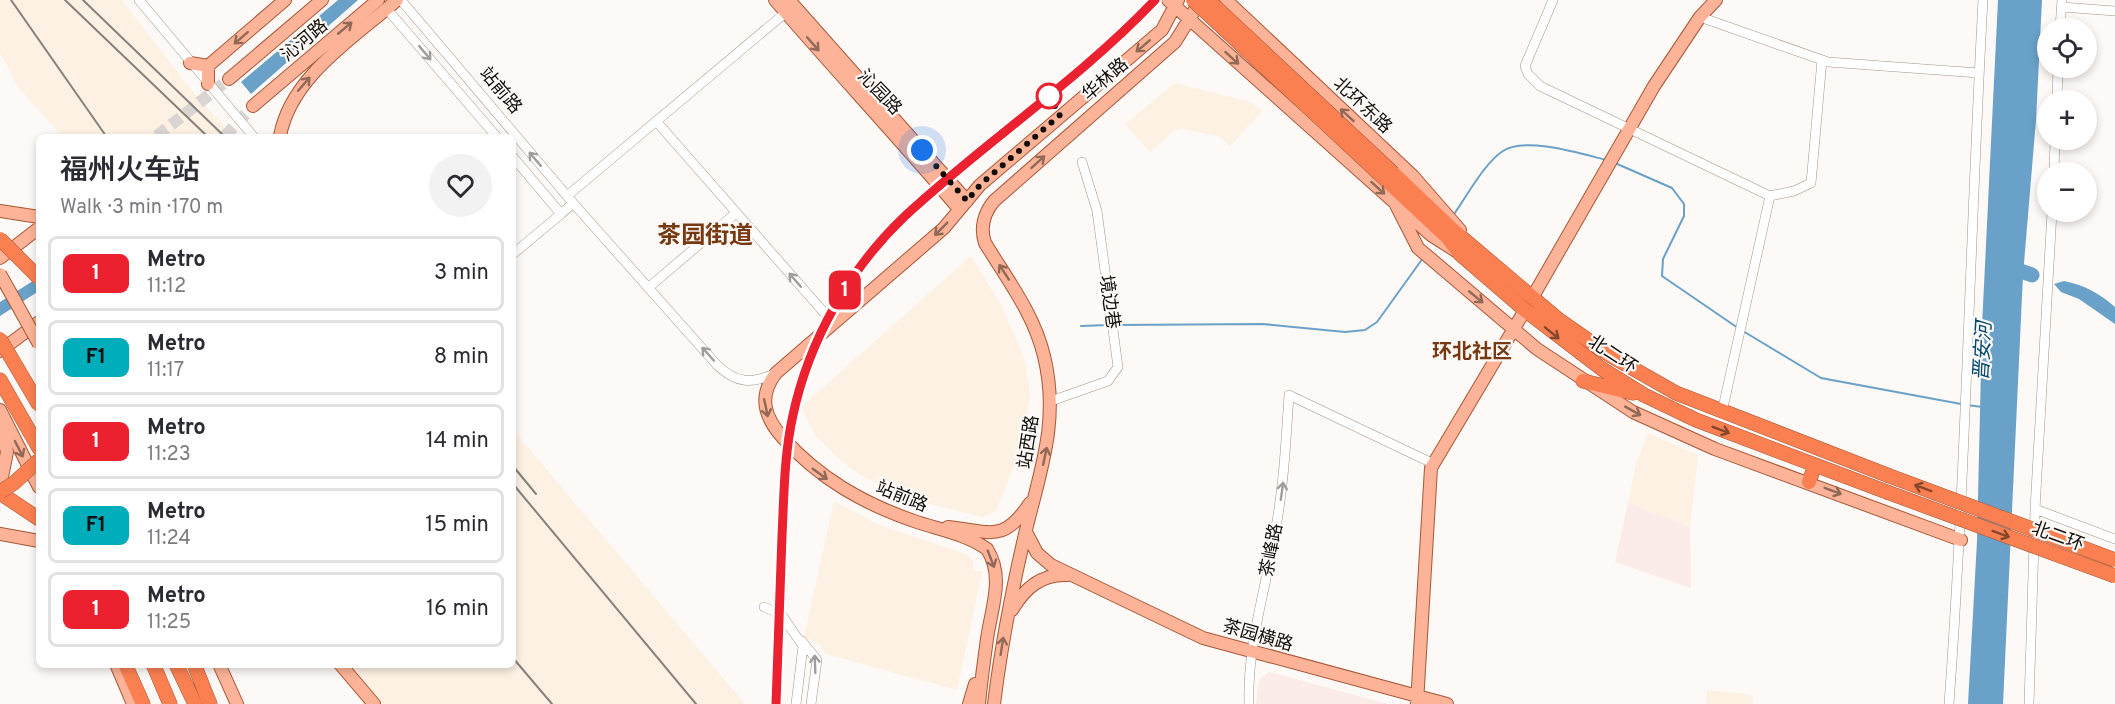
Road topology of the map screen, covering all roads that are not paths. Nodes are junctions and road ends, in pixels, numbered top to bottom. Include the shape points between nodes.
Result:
1 (139, 0) edge
2 (285, 0) edge
3 (322, 0) edge
4 (399, 0) edge
5 (775, 0) edge
6 (1193, 0) edge
7 (1201, 0) edge
8 (1208, 0) edge
9 (1226, 0) edge
10 (1552, 0) edge
11 (1716, 0) edge
12 (1983, 0) edge
13 (1173, 2) edge
14 (2062, 3) edge
15 (382, 4) edge
16 (790, 6) edge
17 (2115, 12) edge
18 (1700, 17) junction
19 (2061, 18) edge
20 (1189, 20) junction
21 (1822, 60) junction
22 (190, 63) junction
23 (208, 66) junction
24 (1979, 73) junction
25 (229, 79) tunnel mouth
26 (208, 84) junction
27 (253, 106) tunnel mouth
28 (656, 122) junction
29 (1630, 128) junction
30 (252, 134) edge
31 (281, 134) edge
32 (494, 134) edge
33 (514, 134) edge
34 (516, 137) edge
35 (516, 161) edge
36 (1082, 162) dead end
37 (1389, 177) junction
38 (1770, 196) junction
39 (570, 200) junction
40 (994, 201) joint
41 (1395, 203) junction
42 (963, 205) junction
43 (0, 211) edge
44 (736, 213) junction
45 (561, 214) junction
46 (36, 217) edge
47 (2051, 222) edge
48 (36, 230) edge
49 (1445, 230) junction
50 (0, 239) edge
51 (0, 251) edge
52 (516, 252) edge
53 (0, 258) edge
54 (36, 266) edge
55 (0, 274) edge
56 (36, 275) edge
57 (648, 288) junction
58 (1532, 298) junction
59 (1525, 310) junction
60 (26, 320) junction
61 (36, 324) edge
62 (834, 324) junction
63 (1513, 328) junction
64 (36, 329) edge
65 (36, 338) edge
66 (0, 339) edge
67 (0, 351) edge
68 (776, 373) junction
69 (0, 380) edge
70 (1583, 381) junction
71 (1644, 395) junction
72 (36, 400) edge
73 (1051, 401) junction
74 (0, 410) edge
75 (1722, 412) junction
76 (0, 424) edge
77 (778, 433) joint
78 (36, 443) edge
79 (36, 462) edge
80 (1432, 463) junction
81 (1815, 465) junction
82 (36, 481) edge
83 (1809, 482) junction
84 (0, 487) edge
85 (0, 493) edge
86 (1036, 495) junction
87 (2036, 509) junction
88 (36, 517) edge
89 (925, 525) junction
90 (1026, 532) junction
91 (0, 534) edge
92 (2115, 539) edge
93 (36, 540) edge
94 (1961, 540) junction
95 (2115, 560) edge
96 (1068, 575) junction
97 (2115, 576) edge
98 (764, 607) dead end
99 (1007, 616) junction
100 (794, 632) junction
101 (987, 636) junction
102 (1251, 652) junction
103 (118, 668) edge
104 (127, 668) edge
105 (154, 668) edge
106 (178, 668) edge
107 (196, 668) edge
108 (221, 668) edge
109 (342, 668) edge
110 (1417, 700) edge
111 (133, 704) edge
112 (142, 704) edge
113 (168, 704) edge
114 (195, 704) edge
115 (210, 704) edge
116 (237, 704) edge
117 (374, 704) edge
118 (796, 704) edge
119 (811, 704) edge
120 (969, 704) edge
121 (979, 704) edge
122 (996, 704) edge
123 (1249, 704) edge
124 (1447, 704) edge
125 (1949, 704) edge
126 (2029, 704) edge

1 - 22 street
2 -> 23 main road
3 - 25 main road, 沁河路
4 - 15 main road
33 -> 4 street, 站前路
5 - 16 main road, 沁园路
6 - 37 highway, 北二环, bridge
7 - 20 main road, 华林路
8 - 37 highway, 北二环, bridge
49 -> 9 main road, 北环东路 via 1413,176
10 - 29 street via 1532,44 1525,66 1528,74 1540,86
11 - 18 main road
12 - 24 street
13 - 20 main road
13 -> 42 main road, 华林路 via 1162,30 980,185
14 - 17 street
14 - 19 street
27 -> 15 main road, 沁河路
31 -> 15 main road via 290,105 303,83
15 -> 32 street, 站前路
16 - 28 street
16 - 42 main road, 沁园路 via 852,90
18 - 21 street
18 - 29 main road
40 -> 20 main road, 华林路 via 1175,42
20 -> 41 main road
21 - 24 street
21 - 38 street via 1811,183
22 - 23 main road
22 - 26 street
23 - 26 main road
24 - 94 street
26 - 30 street
28 - 39 street
28 - 44 street
29 - 38 street
29 - 58 main road
39 -> 34 street, 站前路
35 - 45 street
36 - 73 street, 境边巷 via 1097,211 1118,367 1112,379
37 - 49 highway, 北二环
38 - 75 street
39 - 45 street
39 - 57 street, 站前路
73 -> 40 main road, 站西路 via 1037,335 1021,300 983,238 985,216
41 - 49 main road
41 -> 63 main road via 1418,248
42 -> 62 main road, 华林路 via 944,228
43 - 46 main road
44 - 57 street
62 -> 44 street
45 - 52 street
47 - 87 street
48 - 53 main road
49 - 58 highway, 北二环 via 1469,242
49 - 59 highway, 北二环 via 1460,254
50 - 56 highway, bridge
51 - 54 highway, bridge
55 - 60 main road, bridge
68 -> 57 street, 站前路 via 753,382 730,376
58 - 75 highway, 北二环 via 1611,356 1676,393
59 - 63 main road
59 -> 71 highway, 北二环 via 1575,350
60 - 64 main road, bridge
60 - 65 main road, bridge
61 - 67 main road
62 - 68 main road, 华林路
63 - 70 main road
63 - 80 main road
66 - 72 highway, bridge
68 -> 77 main road, 华林路 via 764,401 767,416
69 - 78 highway
70 - 71 highway
70 -> 83 main road via 1668,429
71 -> 81 highway, 北二环 via 1696,420
86 -> 73 main road, 站西路 via 1050,430
74 -> 82 main road
95 -> 75 highway, 北二环, bridge
76 - 84 main road via 7,452
77 -> 89 main road, 站前路 via 826,478 871,504
79 - 85 highway, bridge
102 -> 80 street, 茶峰路 via 1278,519 1289,395
80 - 110 main road
81 - 83 highway
81 -> 97 highway, 北二环, bridge
83 -> 94 main road
85 - 88 highway
86 - 89 main road via 1021,517 994,534
86 - 90 main road, 站西路
87 - 92 street
87 - 126 street
89 -> 101 main road, 站前路 via 987,549 994,567 996,592
90 - 96 main road, 茶园横路 via 1043,559
90 - 99 main road, 站西路
91 - 93 main road
94 - 125 street
96 - 99 main road via 1036,582
96 - 102 main road, 茶园横路 via 1192,633
98 - 100 street via 781,614
122 -> 99 main road, 站西路
100 - 118 street via 804,651
119 -> 100 street via 817,660
101 - 120 main road
101 - 121 main road
102 - 110 main road, 茶园横路
102 - 123 street, 茶峰路
103 - 111 main road
104 - 112 highway
105 - 113 highway
106 - 114 highway
107 - 115 highway
108 - 116 main road
109 - 117 main road
110 - 124 main road, 茶园横路

